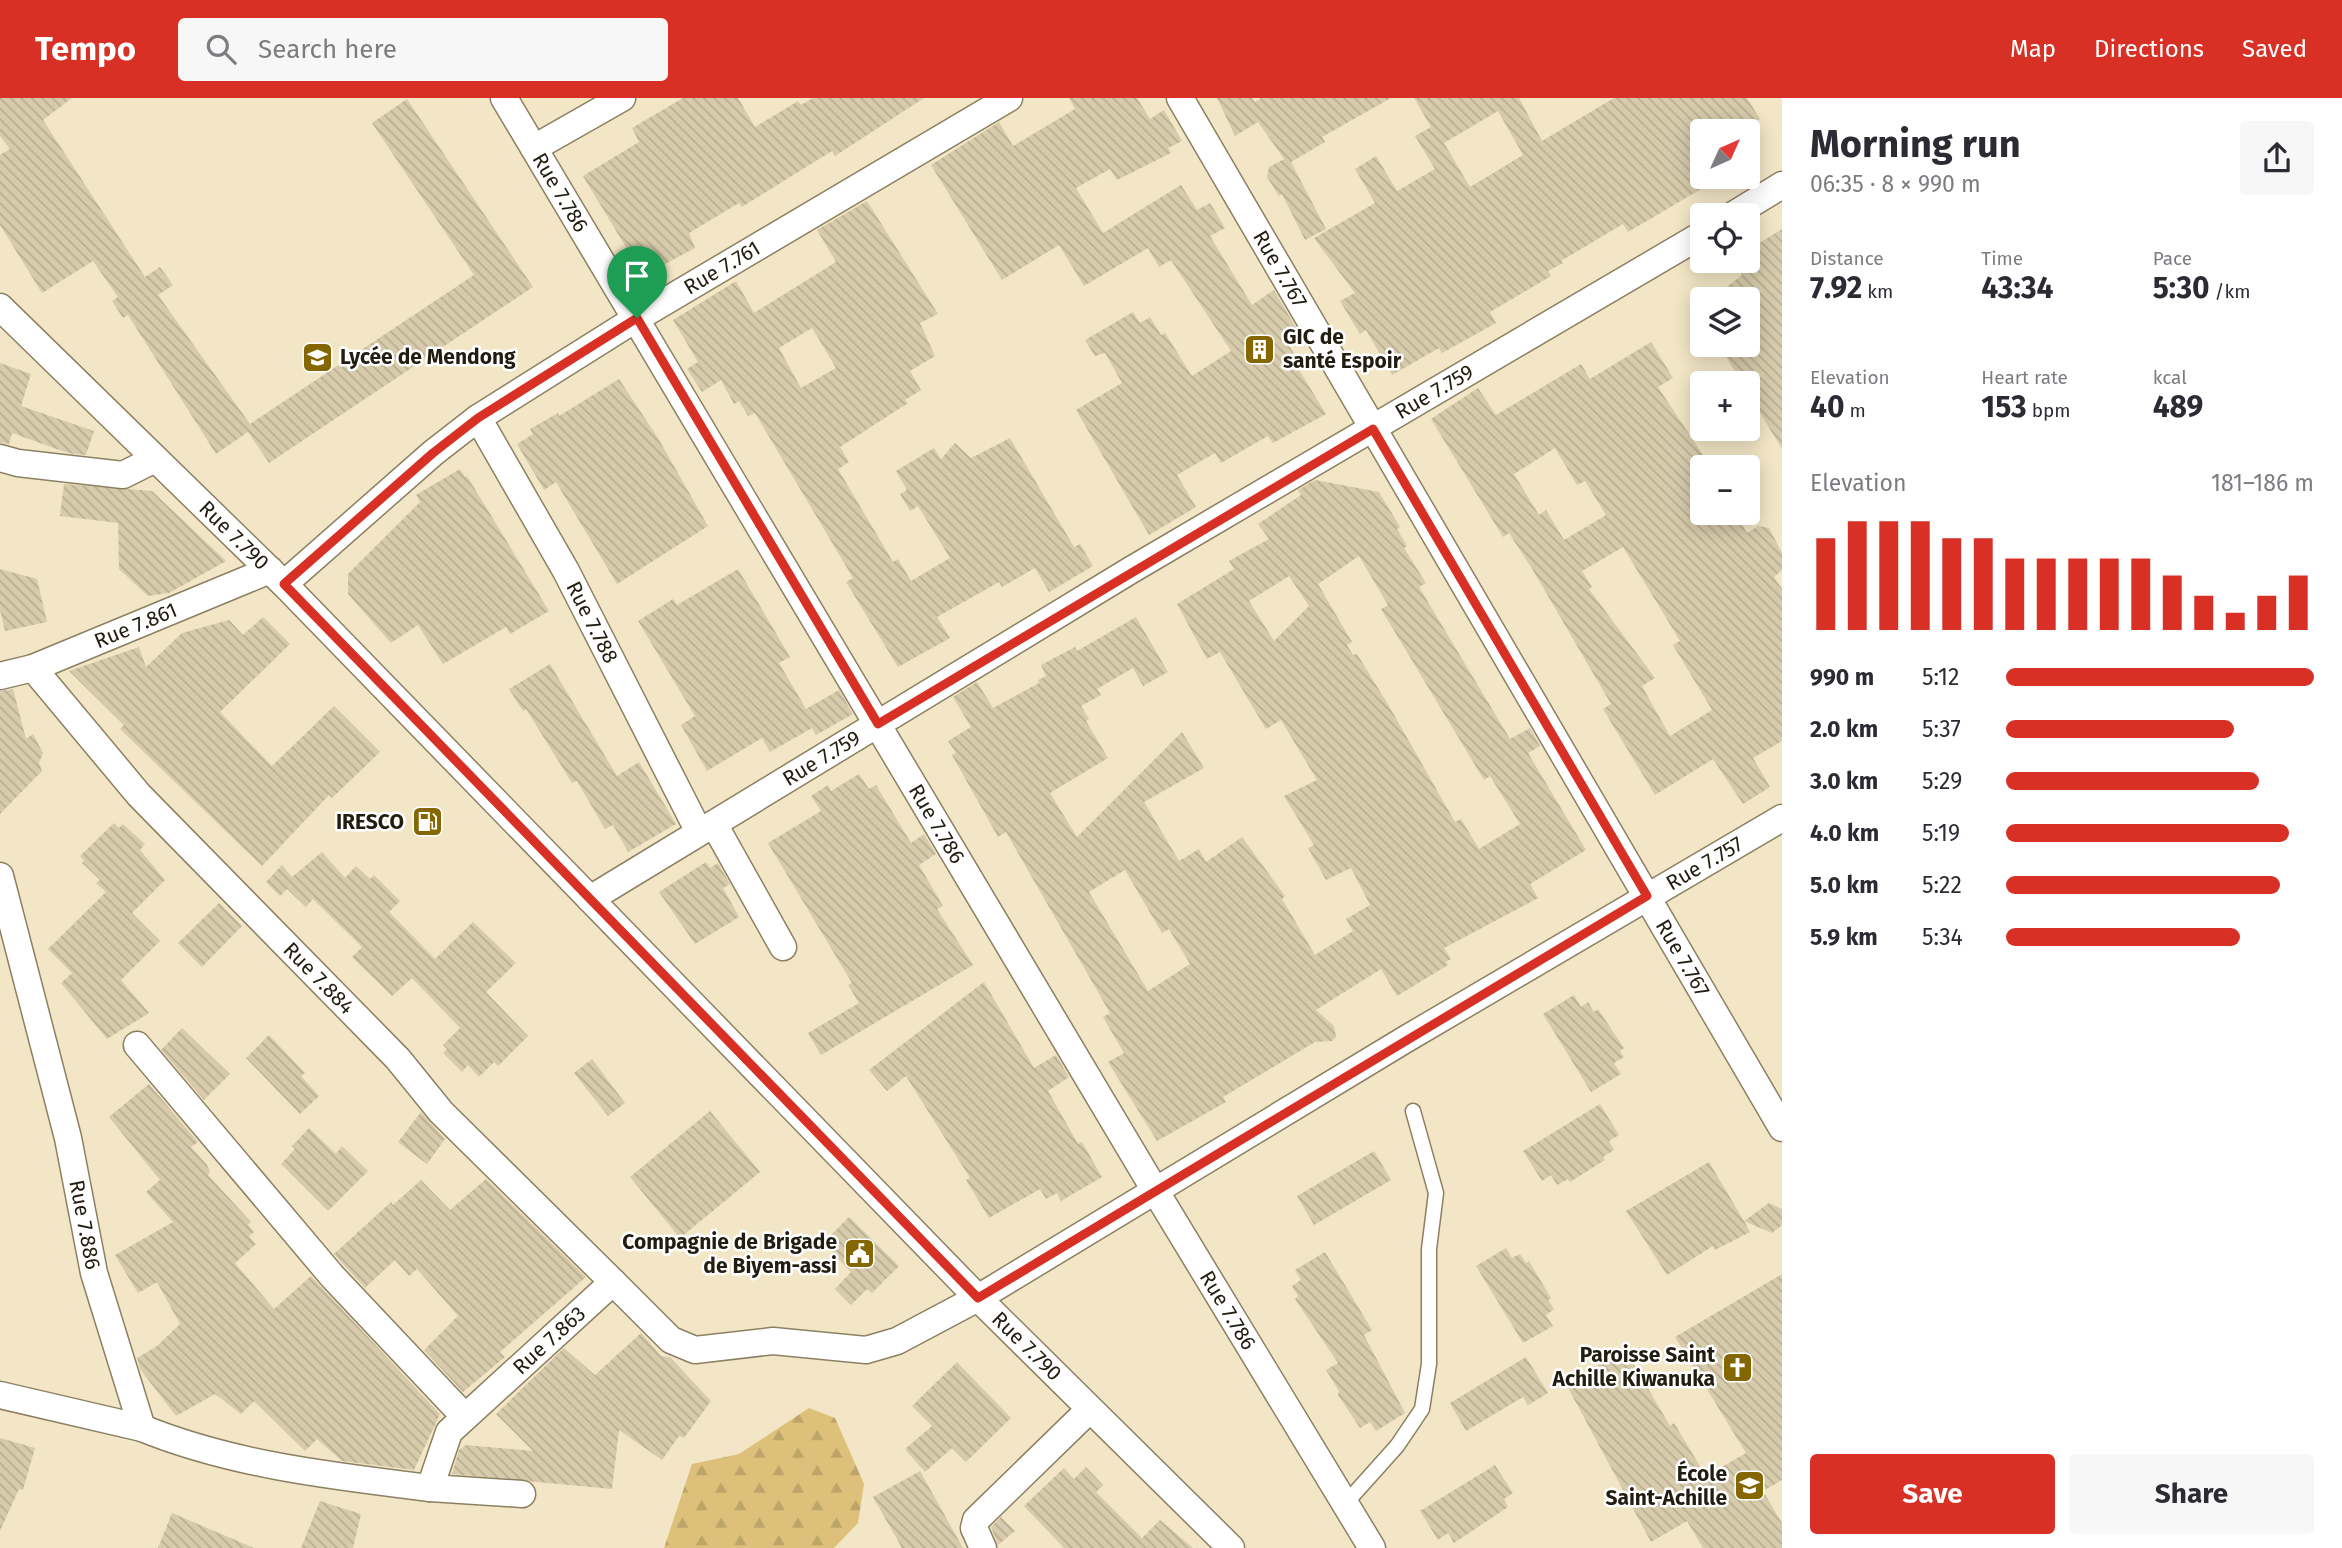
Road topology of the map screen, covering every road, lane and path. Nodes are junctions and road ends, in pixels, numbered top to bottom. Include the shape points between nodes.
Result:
1 (503, 98) edge
2 (622, 98) edge
3 (1009, 98) edge
4 (1180, 98) edge
5 (534, 148) junction
6 (1782, 185) edge
7 (1753, 203) edge
8 (1690, 242) edge
9 (0, 307) edge
10 (637, 318) junction
11 (478, 418) junction
12 (1373, 429) junction
13 (0, 458) edge
14 (155, 459) junction
15 (277, 577) junction
16 (33, 668) junction
17 (0, 676) edge
18 (878, 724) junction
19 (1782, 818) edge
20 (706, 828) junction
21 (0, 876) edge
22 (1647, 896) junction
23 (590, 899) junction
24 (783, 947) dead end
25 (137, 1045) dead end
26 (1413, 1111) dead end
27 (1779, 1117) edge
28 (1156, 1192) junction
29 (613, 1283) junction
30 (978, 1298) junction
31 (0, 1395) edge
32 (1089, 1410) junction
33 (465, 1417) junction
34 (142, 1427) junction
35 (430, 1488) junction
36 (523, 1494) dead end
37 (1345, 1504) junction
38 (983, 1548) edge
39 (1231, 1548) edge
40 (1372, 1548) edge

1 - 5 street, Rue 7.786
2 - 5 street
3 - 10 street, Rue 7.761
4 - 12 street, Rue 7.767
5 - 10 street, Rue 7.786
6 - 7 street
8 - 12 street, Rue 7.759
9 - 14 street, Rue 7.790
10 - 11 street, Rue 7.761
10 - 18 street, Rue 7.786
11 - 15 street, Rue 7.761
11 - 20 street, Rue 7.788
12 - 18 street, Rue 7.759
12 - 22 street, Rue 7.767
13 - 14 street via 123,475
14 - 15 street, Rue 7.790
15 - 16 street, Rue 7.861
15 - 23 street, Rue 7.790
16 - 17 street, Rue 7.861
16 - 29 street, Rue 7.884 via 139,795 398,1059 441,1112
18 - 20 street, Rue 7.759
18 - 28 street, Rue 7.786
19 - 22 street, Rue 7.757
20 - 23 street, Rue 7.759
20 - 24 street, Rue 7.788
21 - 34 street, Rue 7.886 via 68,1138 94,1273
22 - 27 street, Rue 7.767
22 - 28 street, Rue 7.757
23 - 30 street, Rue 7.790
25 - 33 street via 332,1276
26 - 37 lane via 1436,1193 1429,1249 1429,1364 1422,1409 1397,1446
28 - 30 street, Rue 7.757
28 - 37 street, Rue 7.786
29 - 30 street via 671,1340 695,1350 773,1341 866,1350 897,1342
29 - 33 street, Rue 7.863
30 - 32 street, Rue 7.790
31 - 34 street
32 - 38 street via 976,1520 974,1528
32 - 39 street, Rue 7.790
33 - 35 street, Rue 7.863 via 449,1432
34 - 35 street via 243,1460
35 - 36 street
37 - 40 street, Rue 7.786

